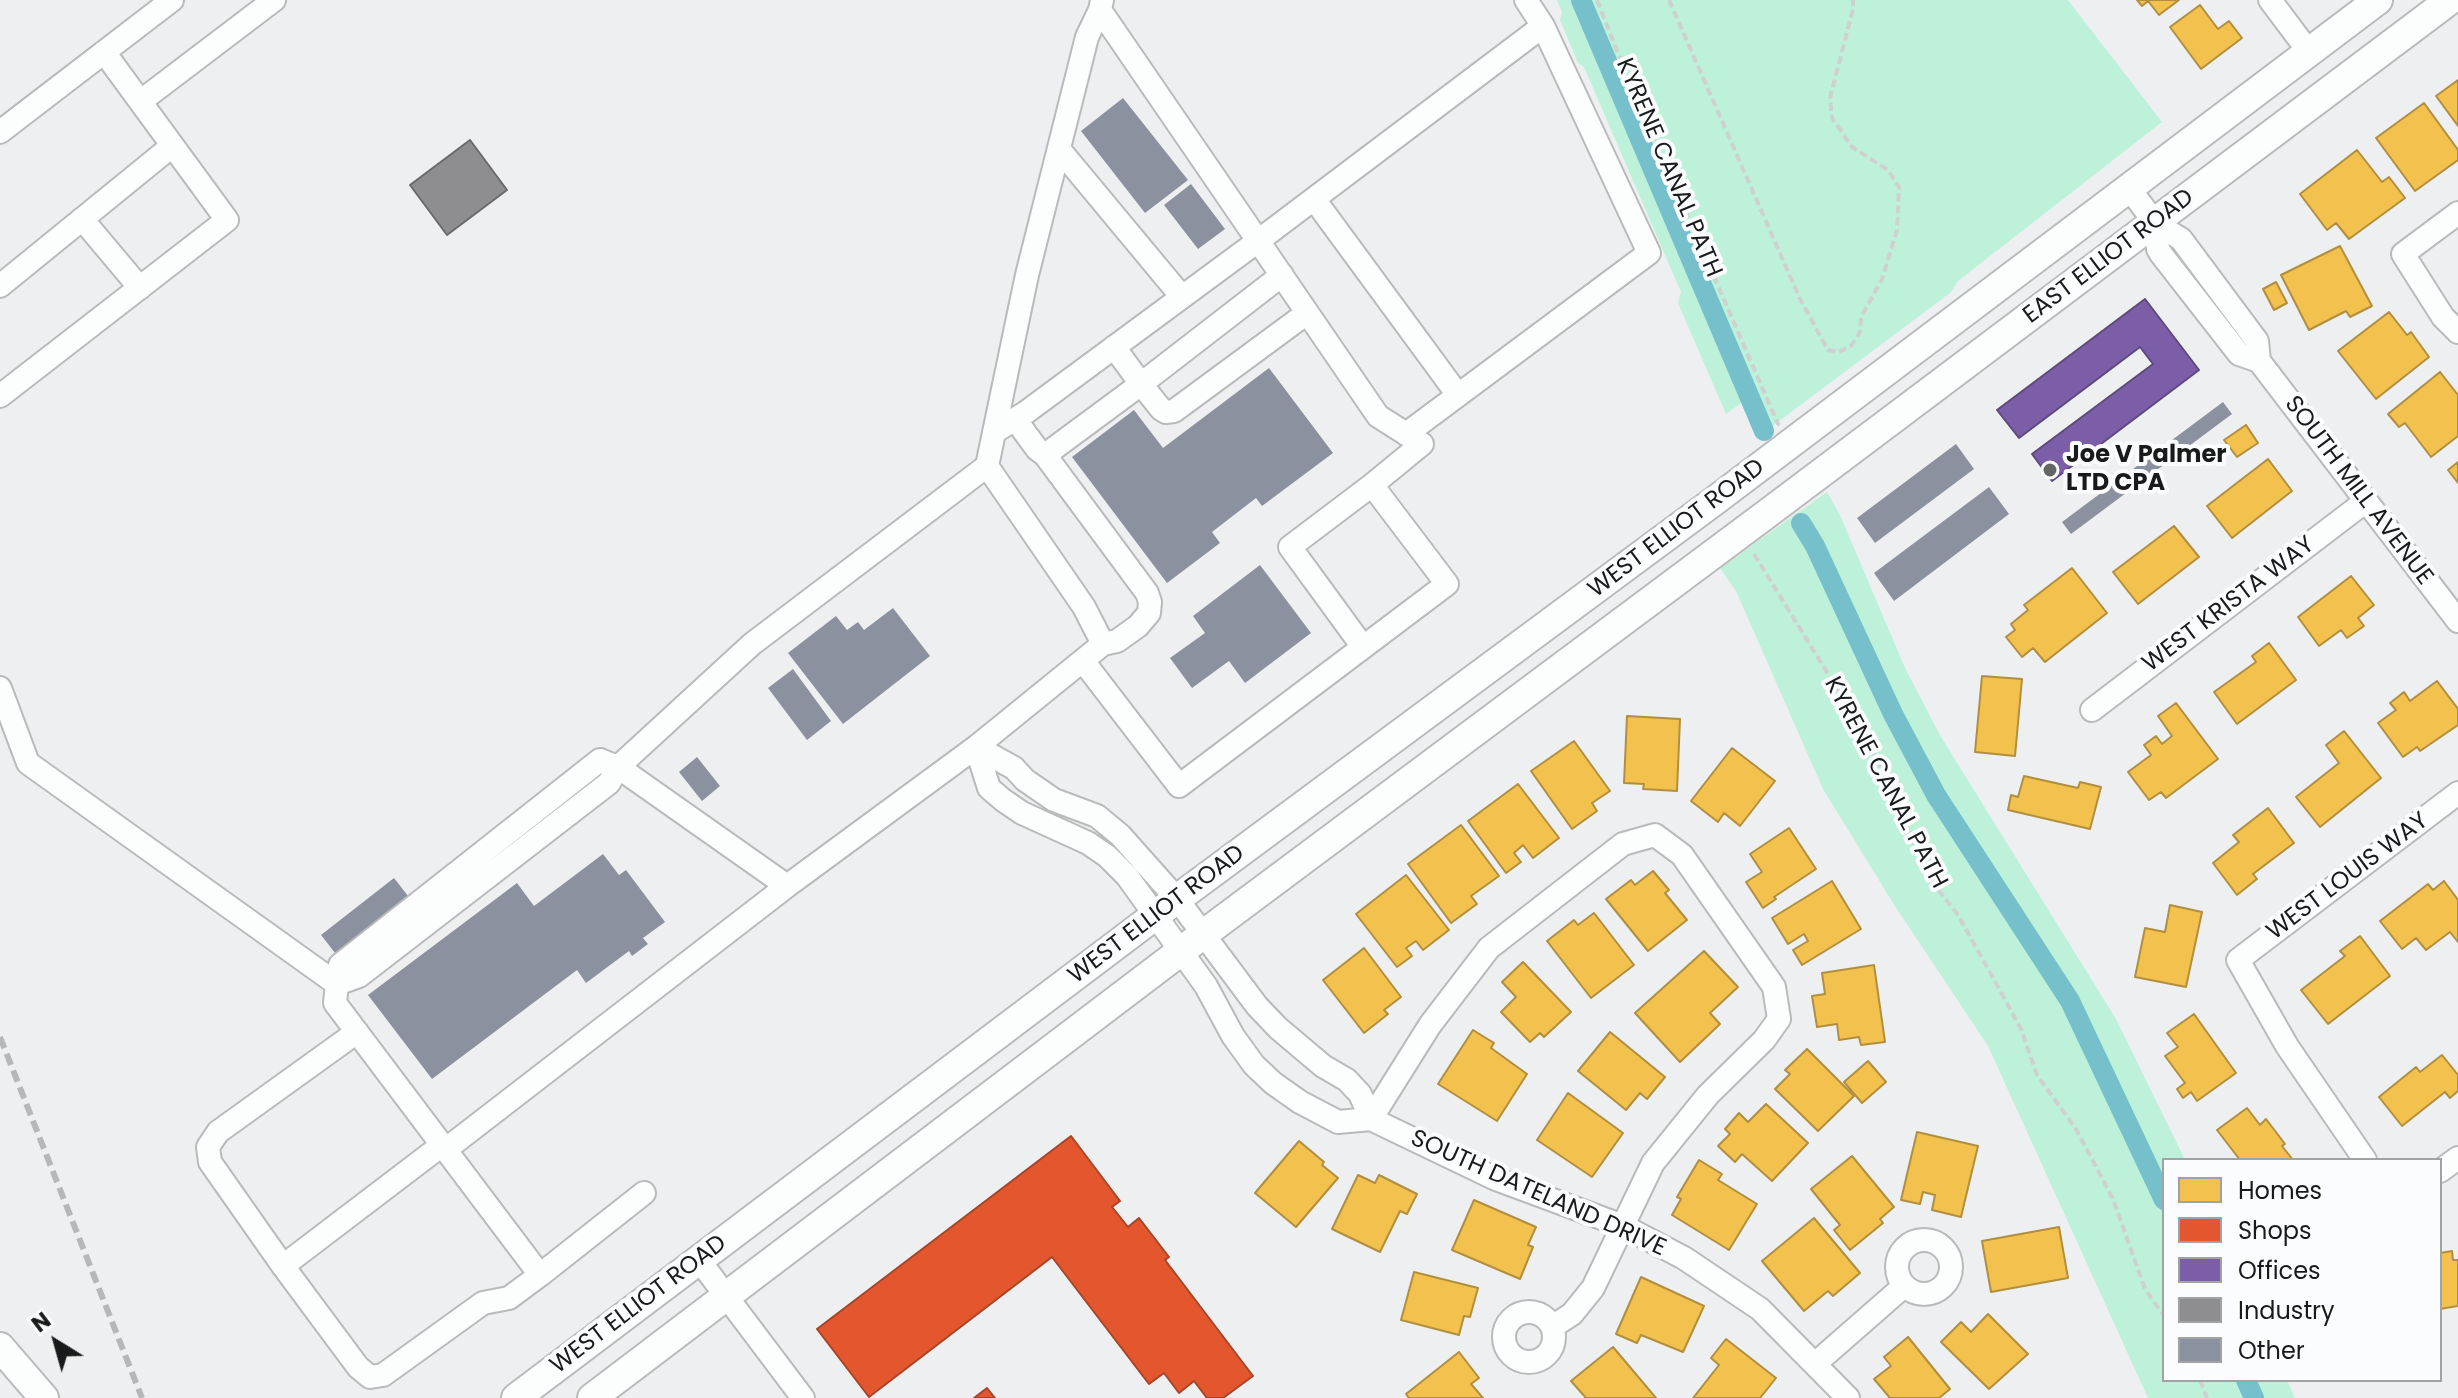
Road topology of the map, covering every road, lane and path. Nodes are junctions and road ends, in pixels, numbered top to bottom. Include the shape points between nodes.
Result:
1 (172, 0) edge
2 (274, 0) edge
3 (1526, 0) edge
4 (1597, 0) edge
5 (1669, 0) edge
6 (1853, 0) edge
7 (2270, 0) edge
8 (2378, 0) edge
9 (2450, 0) edge
10 (1101, 5) edge
11 (1543, 26) junction
12 (104, 52) junction
13 (2309, 52) junction
14 (141, 101) junction
15 (0, 132) edge
16 (172, 146) junction
17 (1059, 149) junction
18 (2129, 188) junction
19 (1314, 199) junction
20 (2458, 213) edge
21 (82, 219) junction
22 (2155, 223) junction
23 (1258, 241) junction
24 (1282, 275) junction
25 (0, 286) edge
26 (140, 288) junction
27 (1182, 297) junction
28 (1307, 313) junction
29 (2458, 332) edge
30 (1114, 347) junction
31 (1141, 384) junction
32 (1458, 395) junction
33 (0, 396) edge
34 (1015, 419) junction
35 (1790, 430) junction
36 (994, 432) junction
37 (1406, 434) junction
38 (1045, 455) junction
39 (987, 466) junction
40 (1372, 485) junction
41 (2366, 501) junction
42 (1768, 513) joint
43 (1752, 551) dead end
44 (2456, 611) edge
45 (1103, 644) junction
46 (1363, 647) junction
47 (1083, 661) junction
48 (0, 688) edge
49 (2092, 710) dead end
50 (976, 747) junction
51 (618, 767) junction
52 (2458, 793) edge
53 (787, 886) junction
54 (1167, 907) junction
55 (1191, 943) junction
56 (337, 984) junction
57 (357, 1032) junction
58 (1371, 1119) junction
59 (444, 1147) junction
60 (2364, 1158) edge
61 (644, 1193) dead end
62 (1623, 1226) junction
63 (699, 1260) junction
64 (283, 1266) junction
65 (540, 1275) junction
66 (1904, 1286) dead end
67 (726, 1296) junction
68 (2162, 1313) edge
69 (1552, 1327) dead end
70 (0, 1347) edge
71 (1816, 1363) junction
72 (44, 1398) edge
73 (516, 1398) edge
74 (592, 1398) edge
75 (803, 1398) edge
76 (1848, 1398) edge

1 - 12 street
2 - 14 street
3 - 11 street
4 - 35 path, KYRENE CANAL PATH
5 - 6 path via 1800,299 1828,350 1838,352 1851,346 1860,332 1861,317 1882,279 1897,230 1899,187 1888,170 1852,147 1832,118 1830,98
7 - 13 street
8 - 13 main road, EAST ELLIOT ROAD
9 - 22 main road, EAST ELLIOT ROAD
10 - 17 street via 1087,37
10 - 23 street
11 - 19 street
11 - 32 street via 1649,253
12 - 14 street
12 - 15 street
13 - 18 main road, EAST ELLIOT ROAD
14 - 16 street
16 - 21 street
16 - 26 street via 227,220
17 - 27 street
17 - 36 street
18 - 22 street, SOUTH MILL AVENUE
18 - 35 main road, EAST ELLIOT ROAD
19 - 23 street
19 - 32 street
20 - 29 street via 2403,254
21 - 25 street
21 - 26 street
22 - 41 street, SOUTH MILL AVENUE via 2161,254 2239,354 2259,361
22 - 42 main road, EAST ELLIOT ROAD
23 - 24 street
23 - 27 street
24 - 28 street
24 - 31 street
26 - 33 street
27 - 30 street
28 - 31 street via 1174,411 1161,409
28 - 37 street via 1378,416
30 - 31 street
30 - 34 street
31 - 38 street
32 - 37 street
34 - 36 street
34 - 38 street
35 - 54 main road, WEST ELLIOT ROAD
36 - 39 street
37 - 40 street via 1422,444
38 - 45 street via 1150,602 1149,613 1138,626
39 - 45 street via 1084,607
39 - 51 street via 752,644
40 - 46 street via 1290,547
40 - 46 street via 1447,584
41 - 44 street, SOUTH MILL AVENUE
41 - 49 street, WEST KRISTA WAY
42 - 55 main road, WEST ELLIOT ROAD
43 - 68 path, KYRENE CANAL PATH via 1849,708 1927,875 1958,915 2021,1029 2037,1075 2076,1129 2113,1199 2145,1289
45 - 47 street
46 - 47 street via 1179,786
47 - 50 street
48 - 56 street via 28,763
50 - 53 street
50 - 54 street via 1054,800 1097,816 1146,862
50 - 54 street via 989,788 1022,813 1088,843
51 - 53 street
51 - 56 street via 600,760 340,965
52 - 60 street, WEST LOUIS WAY via 2238,960 2294,1057
53 - 59 street
54 - 55 street, SOUTH DATELAND DRIVE
54 - 63 main road, WEST ELLIOT ROAD
55 - 58 street, SOUTH DATELAND DRIVE via 1278,1028 1347,1080
55 - 58 street, SOUTH DATELAND DRIVE via 1206,986 1254,1065 1300,1102 1338,1122
55 - 67 main road, WEST ELLIOT ROAD
56 - 57 street via 335,1003
57 - 59 street
57 - 64 street via 218,1132 208,1147 210,1162
58 - 62 street, SOUTH DATELAND DRIVE via 1496,1179
58 - 62 street via 1430,1025 1489,948 1623,844 1655,835 1682,855 1774,987 1779,1019 1653,1163
59 - 64 street
59 - 65 street
61 - 65 street
62 - 69 street via 1593,1288 1572,1314
62 - 71 street, SOUTH DATELAND DRIVE via 1684,1258 1760,1309
63 - 67 street
63 - 73 main road, WEST ELLIOT ROAD
64 - 65 street via 370,1377 383,1375 483,1303 509,1298
66 - 71 street
67 - 74 main road, WEST ELLIOT ROAD
67 - 75 street
70 - 72 main road
71 - 76 street, SOUTH DATELAND DRIVE

